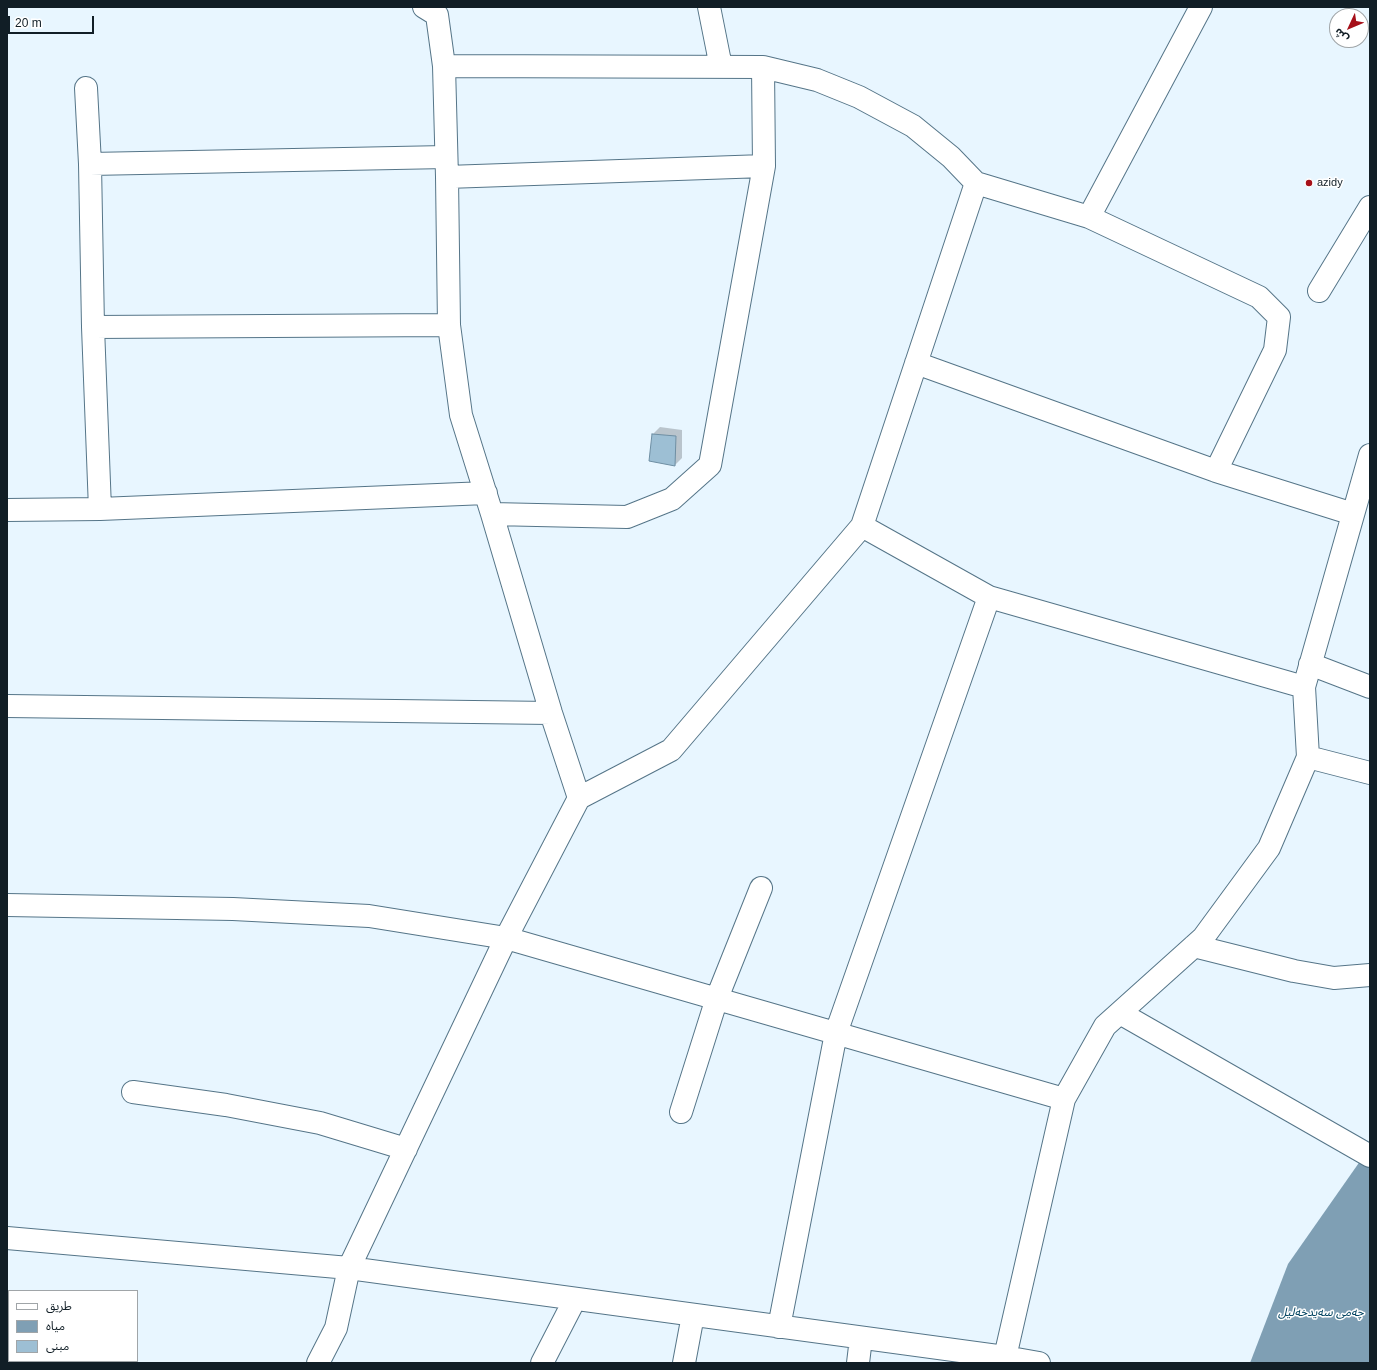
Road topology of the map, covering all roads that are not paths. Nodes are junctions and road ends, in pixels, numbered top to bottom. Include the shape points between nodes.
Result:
1 (424, 7) edge
2 (710, 7) edge
3 (1201, 7) edge
4 (444, 66) junction
5 (721, 67) junction
6 (763, 67) junction
7 (86, 88) dead end
8 (90, 164) junction
9 (764, 166) junction
10 (447, 167) junction
11 (976, 183) junction
12 (1370, 207) edge
13 (1089, 217) junction
14 (1319, 292) dead end
15 (449, 325) junction
16 (93, 328) junction
17 (916, 363) junction
18 (1370, 455) edge
19 (1216, 471) junction
20 (486, 493) junction
21 (100, 509) junction
22 (7, 510) edge
23 (492, 514) junction
24 (1353, 514) junction
25 (862, 526) junction
26 (989, 597) junction
27 (1310, 664) junction
28 (1304, 687) junction
29 (1370, 687) edge
30 (7, 706) edge
31 (551, 713) junction
32 (1308, 757) junction
33 (1370, 773) edge
34 (580, 798) junction
35 (761, 888) dead end
36 (7, 906) edge
37 (506, 938) junction
38 (1194, 946) junction
39 (1370, 975) edge
40 (717, 998) junction
41 (1120, 1013) junction
42 (836, 1033) junction
43 (133, 1092) dead end
44 (1064, 1099) junction
45 (681, 1112) dead end
46 (406, 1149) junction
47 (1370, 1156) edge
48 (7, 1238) edge
49 (349, 1268) junction
50 (575, 1299) junction
51 (693, 1315) junction
52 (778, 1327) junction
53 (862, 1338) junction
54 (1005, 1356) junction
55 (318, 1363) edge
56 (542, 1363) edge
57 (684, 1363) edge
58 (858, 1363) edge
59 (1039, 1363) edge

1 - 4 street via 437,15
2 - 5 street
3 - 13 street
4 - 5 street
4 - 10 street
5 - 6 street
6 - 9 street
6 - 11 street via 817,80 860,97 913,126 951,157
7 - 8 street
8 - 10 street
8 - 16 street
9 - 10 street
9 - 23 street via 710,465 672,499 627,517
10 - 15 street
11 - 13 street
11 - 17 street
12 - 14 street
13 - 19 street via 1259,297 1279,316 1275,350
15 - 16 street
15 - 20 street via 461,415
16 - 21 street
17 - 19 street
17 - 25 street
18 - 24 street
19 - 24 street
20 - 21 street
20 - 23 street
21 - 22 street
23 - 31 street
24 - 27 street
25 - 26 street
25 - 34 street via 671,750
26 - 28 street
26 - 42 street
27 - 28 street
27 - 29 street
28 - 32 street
30 - 31 street
31 - 34 street
32 - 33 street
32 - 38 street via 1268,848 1203,938
34 - 37 street
35 - 40 street
36 - 37 street via 233,909 369,916
37 - 40 street
37 - 46 street
38 - 39 street via 1334,978
38 - 41 street
40 - 42 street
40 - 45 street
41 - 44 street via 1105,1026
41 - 47 street
42 - 44 street
42 - 52 street
43 - 46 street via 226,1105 320,1123
44 - 54 street
46 - 49 street
48 - 49 street
49 - 50 street
49 - 55 street via 336,1328
50 - 51 street
50 - 56 street
51 - 52 street
51 - 57 street
52 - 53 street
53 - 54 street
53 - 58 street
54 - 59 street

